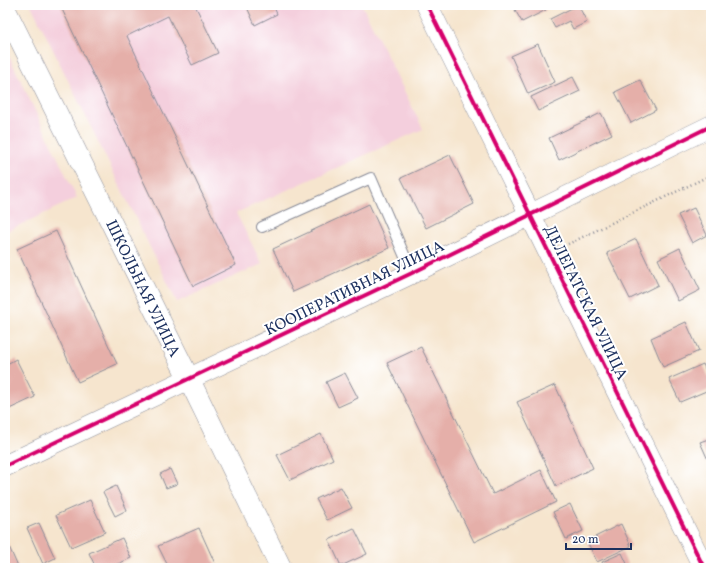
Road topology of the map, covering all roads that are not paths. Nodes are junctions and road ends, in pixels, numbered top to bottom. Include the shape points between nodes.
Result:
1 (427, 5) edge
2 (5, 9) edge
3 (711, 126) edge
4 (531, 215) junction
5 (262, 227) dead end
6 (412, 273) junction
7 (189, 379) junction
8 (5, 466) edge
9 (281, 568) edge
10 (704, 568) edge

1 - 4 street, ДЕЛЕГАТСКАЯ УЛИЦА
2 - 7 street, ШКОЛЬНАЯ УЛИЦА
3 - 4 street, КООПЕРАТИВНАЯ УЛИЦА
4 - 6 street, КООПЕРАТИВНАЯ УЛИЦА
4 - 10 street, ДЕЛЕГАТСКАЯ УЛИЦА
5 - 6 lane via 371,178
6 - 7 street, КООПЕРАТИВНАЯ УЛИЦА
7 - 8 street, КООПЕРАТИВНАЯ УЛИЦА
7 - 9 street, ШКОЛЬНАЯ УЛИЦА

